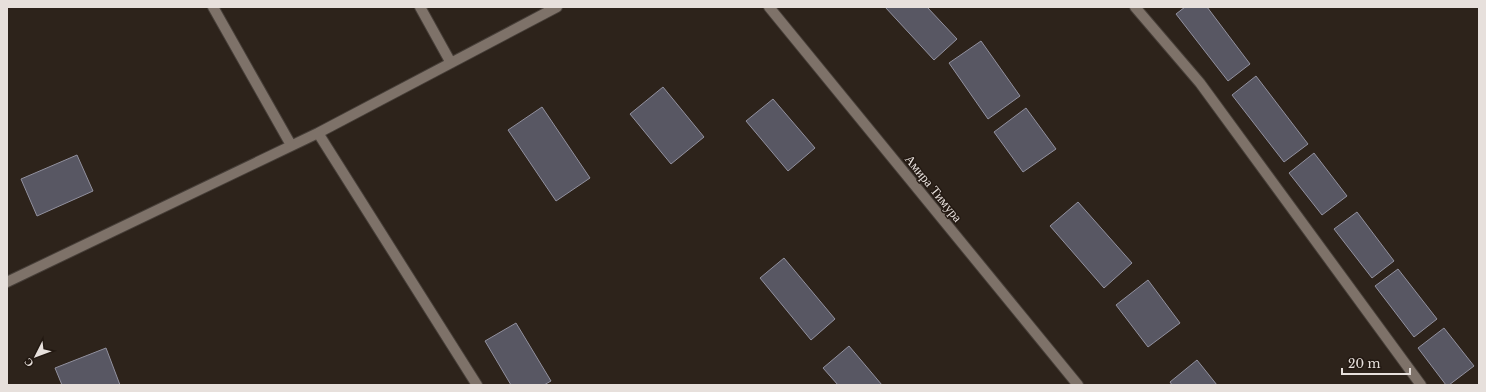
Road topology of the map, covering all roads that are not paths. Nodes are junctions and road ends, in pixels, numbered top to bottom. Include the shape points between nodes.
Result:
1 (212, 7) edge
2 (420, 7) edge
3 (557, 7) edge
4 (769, 7) edge
5 (1135, 7) edge
6 (451, 63) junction
7 (318, 132) junction
8 (291, 145) junction
9 (7, 282) edge
10 (477, 385) edge
11 (1078, 385) edge
12 (1421, 385) edge

1 - 8 street
2 - 6 street
3 - 6 street
4 - 11 street, Амира Тимура
5 - 12 street via 1200,84
6 - 7 street
7 - 8 street
7 - 10 street
8 - 9 street

